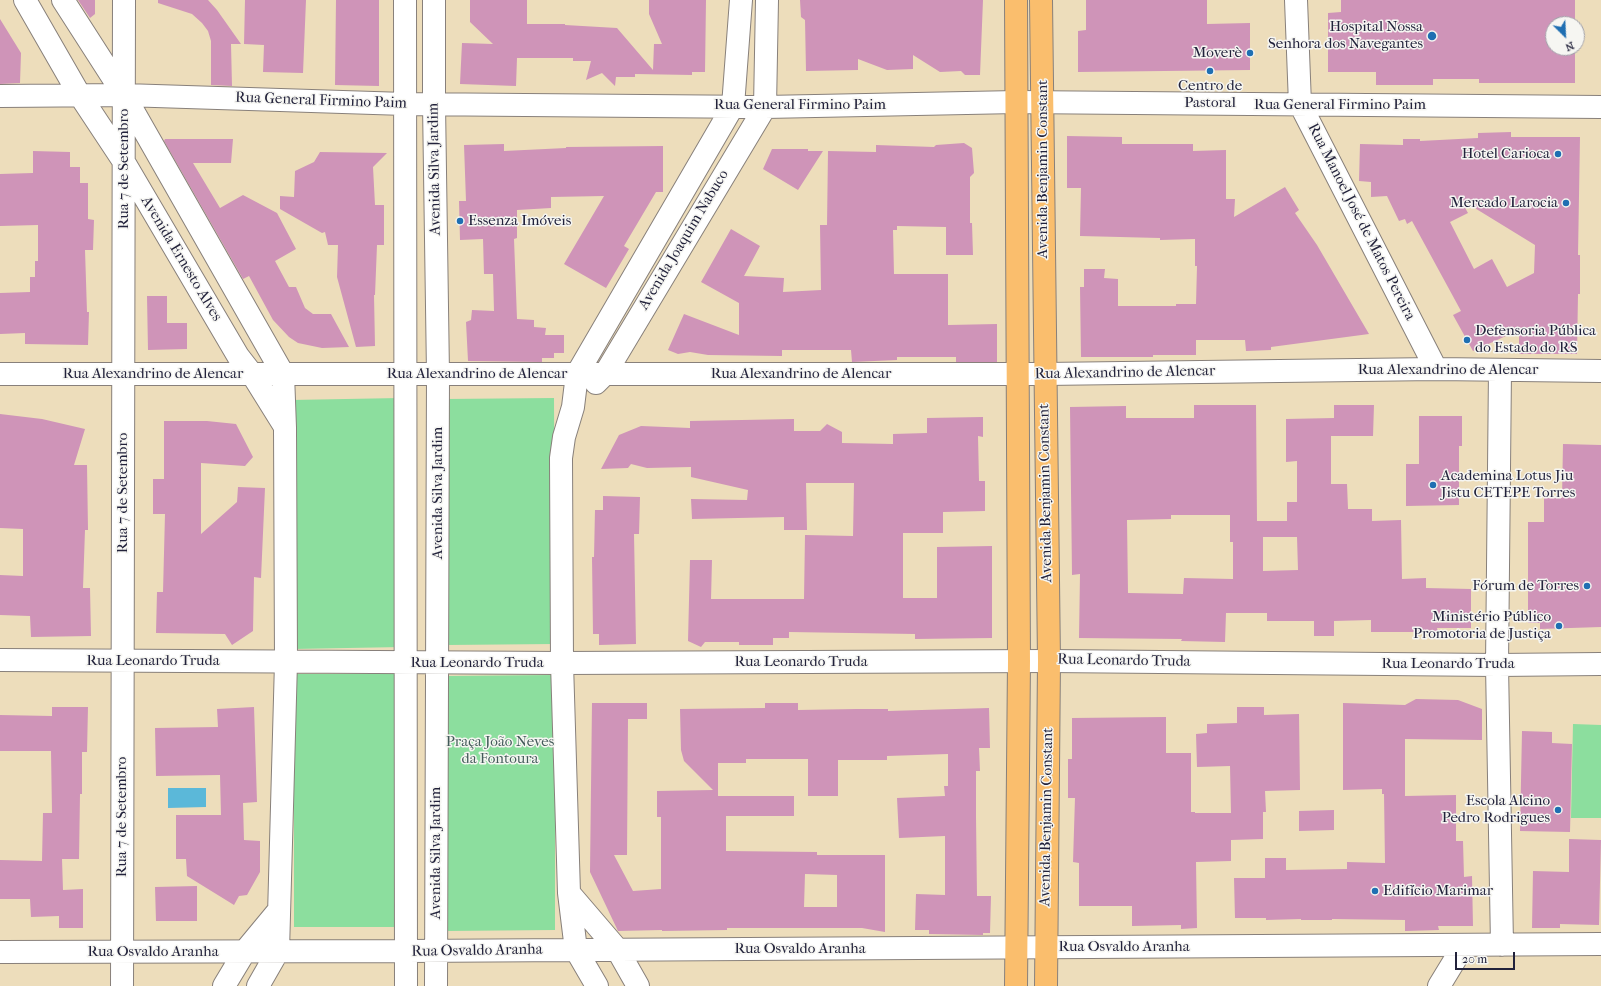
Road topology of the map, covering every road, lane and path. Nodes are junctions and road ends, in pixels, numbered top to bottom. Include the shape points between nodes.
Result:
1 (25, 0) edge
2 (63, 0) edge
3 (124, 0) edge
4 (405, 0) edge
5 (434, 0) edge
6 (741, 0) edge
7 (767, 0) edge
8 (1016, 0) edge
9 (1041, 0) edge
10 (1296, 0) edge
11 (78, 94) junction
12 (124, 95) junction
13 (0, 96) edge
14 (1017, 102) junction
15 (1043, 102) junction
16 (405, 104) junction
17 (434, 104) junction
18 (1300, 104) junction
19 (733, 106) junction
20 (765, 107) junction
21 (1601, 107) edge
22 (124, 162) junction
23 (1436, 369) junction
24 (1500, 370) junction
25 (1601, 371) edge
26 (0, 374) edge
27 (123, 374) junction
28 (252, 374) junction
29 (284, 374) junction
30 (405, 374) junction
31 (438, 374) junction
32 (577, 374) junction
33 (605, 374) junction
34 (1017, 374) junction
35 (1045, 374) junction
36 (573, 407) junction
37 (285, 428) junction
38 (0, 660) edge
39 (123, 661) junction
40 (1019, 661) junction
41 (1049, 661) junction
42 (286, 662) junction
43 (438, 662) junction
44 (406, 663) junction
45 (562, 663) junction
46 (1601, 664) edge
47 (1497, 665) junction
48 (569, 893) junction
49 (279, 910) junction
50 (1601, 944) edge
51 (1464, 945) junction
52 (1502, 945) junction
53 (1016, 948) junction
54 (1045, 948) junction
55 (436, 950) junction
56 (576, 950) junction
57 (617, 950) junction
58 (278, 951) junction
59 (406, 951) junction
60 (0, 952) edge
61 (122, 952) junction
62 (244, 952) junction
63 (122, 986) edge
64 (224, 986) edge
65 (258, 986) edge
66 (406, 986) edge
67 (436, 986) edge
68 (597, 986) edge
69 (638, 986) edge
70 (1016, 986) edge
71 (1046, 986) edge
72 (1439, 986) edge

1 - 11 street, Avenida Ernesto Alves
2 - 12 street, Avenida Ernesto Alves
3 - 12 street, Rua 7 de Setembro
4 - 16 street, Avenida Silva Jardim
5 - 17 street, Avenida Silva Jardim
6 - 19 street
7 - 20 street
8 - 14 main road, Avenida Benjamin Constant
9 - 15 main road, Avenida Benjamin Constant
10 - 18 street, Rua Manoel José de Matos Pereira
11 - 12 street, Rua General Firmino Paim
11 - 13 street, Rua General Firmino Paim
11 - 22 street, Avenida Ernesto Alves
12 - 16 street, Rua General Firmino Paim
12 - 22 street, Rua 7 de Setembro
12 - 29 street, Avenida Ernesto Alves
14 - 15 street, Rua General Firmino Paim
14 - 20 street, Rua General Firmino Paim
14 - 34 main road, Avenida Benjamin Constant
15 - 18 street, Rua General Firmino Paim
15 - 35 main road, Avenida Benjamin Constant
16 - 17 street, Rua General Firmino Paim
16 - 30 street, Avenida Silva Jardim
17 - 19 street, Rua General Firmino Paim
17 - 31 street, Avenida Silva Jardim
18 - 21 street, Rua General Firmino Paim
18 - 23 street, Rua Manoel José de Matos Pereira
19 - 20 street, Rua General Firmino Paim
19 - 32 street, Avenida Joaquim Nabuco
20 - 33 street, Avenida Joaquim Nabuco
22 - 27 street, Rua 7 de Setembro
22 - 28 street, Avenida Ernesto Alves via 238,356
23 - 24 street, Rua Alexandrino de Alencar
23 - 35 street, Rua Alexandrino de Alencar
24 - 25 street, Rua Alexandrino de Alencar
24 - 47 street
26 - 27 street, Rua Alexandrino de Alencar
27 - 28 street, Rua Alexandrino de Alencar
27 - 39 street, Rua 7 de Setembro
28 - 29 street, Rua Alexandrino de Alencar
28 - 37 street
29 - 30 street, Rua Alexandrino de Alencar
29 - 37 street
30 - 31 street, Rua Alexandrino de Alencar
30 - 44 street, Avenida Silva Jardim
31 - 32 street, Rua Alexandrino de Alencar
31 - 43 street, Avenida Silva Jardim
32 - 33 street, Rua Alexandrino de Alencar
32 - 36 street
33 - 34 street, Rua Alexandrino de Alencar
33 - 36 street
34 - 35 street, Rua Alexandrino de Alencar
34 - 40 main road, Avenida Benjamin Constant
35 - 41 main road, Avenida Benjamin Constant
36 - 45 street via 561,458
37 - 42 street
38 - 39 street, Rua Leonardo Truda
39 - 42 street, Rua Leonardo Truda
39 - 61 street, Rua 7 de Setembro
40 - 41 street, Rua Leonardo Truda
40 - 45 street, Rua Leonardo Truda
40 - 53 main road, Avenida Benjamin Constant
41 - 47 street, Rua Leonardo Truda
41 - 54 main road, Avenida Benjamin Constant
42 - 44 street, Rua Leonardo Truda
42 - 49 street
43 - 44 street, Rua Leonardo Truda
43 - 45 street, Rua Leonardo Truda
43 - 55 street, Avenida Silva Jardim
44 - 59 street, Avenida Silva Jardim
45 - 48 street
46 - 47 street, Rua Leonardo Truda
47 - 52 street
48 - 56 street
48 - 57 street
49 - 58 street
49 - 62 street
50 - 52 street, Rua Osvaldo Aranha
51 - 52 street, Rua Osvaldo Aranha
51 - 54 street, Rua Osvaldo Aranha
51 - 72 street
53 - 54 street, Rua Osvaldo Aranha
53 - 57 street, Rua Osvaldo Aranha
53 - 70 main road, Avenida Benjamin Constant
54 - 71 main road, Avenida Benjamin Constant
55 - 56 street, Rua Osvaldo Aranha
55 - 59 street, Rua Osvaldo Aranha
55 - 67 street, Avenida Silva Jardim
56 - 57 street, Rua Osvaldo Aranha
56 - 68 street
57 - 69 street
58 - 59 street, Rua Osvaldo Aranha
58 - 62 street, Rua Osvaldo Aranha
58 - 65 street
59 - 66 street, Avenida Silva Jardim
60 - 61 street, Rua Osvaldo Aranha
61 - 62 street, Rua Osvaldo Aranha
61 - 63 street, Rua 7 de Setembro
62 - 64 street

